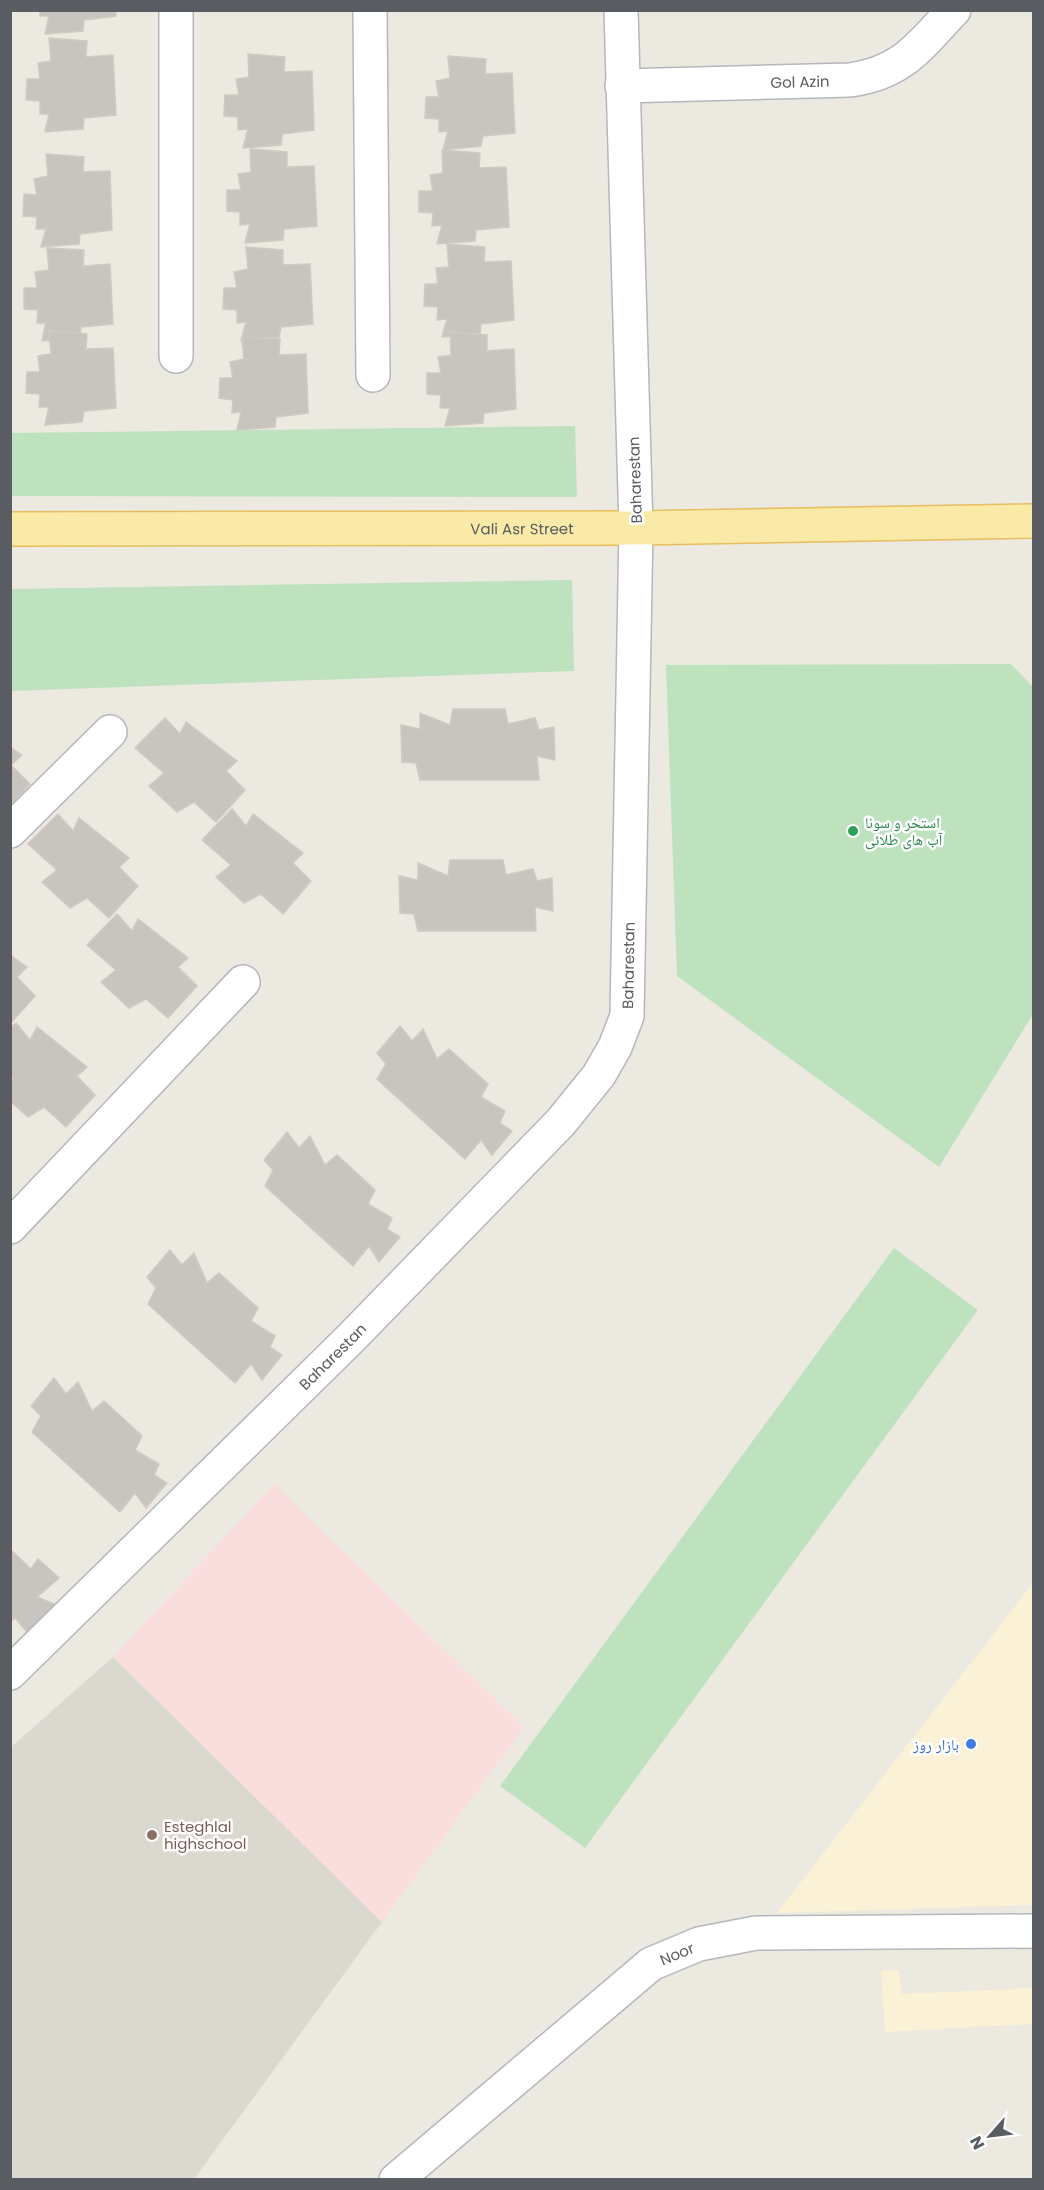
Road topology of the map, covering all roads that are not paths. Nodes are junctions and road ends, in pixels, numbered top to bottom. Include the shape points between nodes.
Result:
1 (176, 10) edge
2 (370, 10) edge
3 (621, 10) edge
4 (954, 10) edge
5 (622, 86) junction
6 (176, 356) dead end
7 (373, 375) dead end
8 (1034, 521) edge
9 (636, 528) junction
10 (10, 529) edge
11 (110, 732) dead end
12 (10, 831) edge
13 (243, 982) dead end
14 (10, 1227) edge
15 (10, 1673) edge
16 (1034, 1931) edge
17 (396, 2180) edge

1 - 6 street
2 - 7 street
3 - 5 street, Baharestan
4 - 5 street, Gol Azin via 906,59 871,77
5 - 9 street, Baharestan
8 - 9 main road, Vali Asr Street
9 - 10 main road, Vali Asr Street
9 - 15 street, Baharestan via 627,1016 615,1047 599,1075 561,1122 351,1338
11 - 12 street
13 - 14 street
16 - 17 street, Noor via 756,1933 699,1944 651,1964

